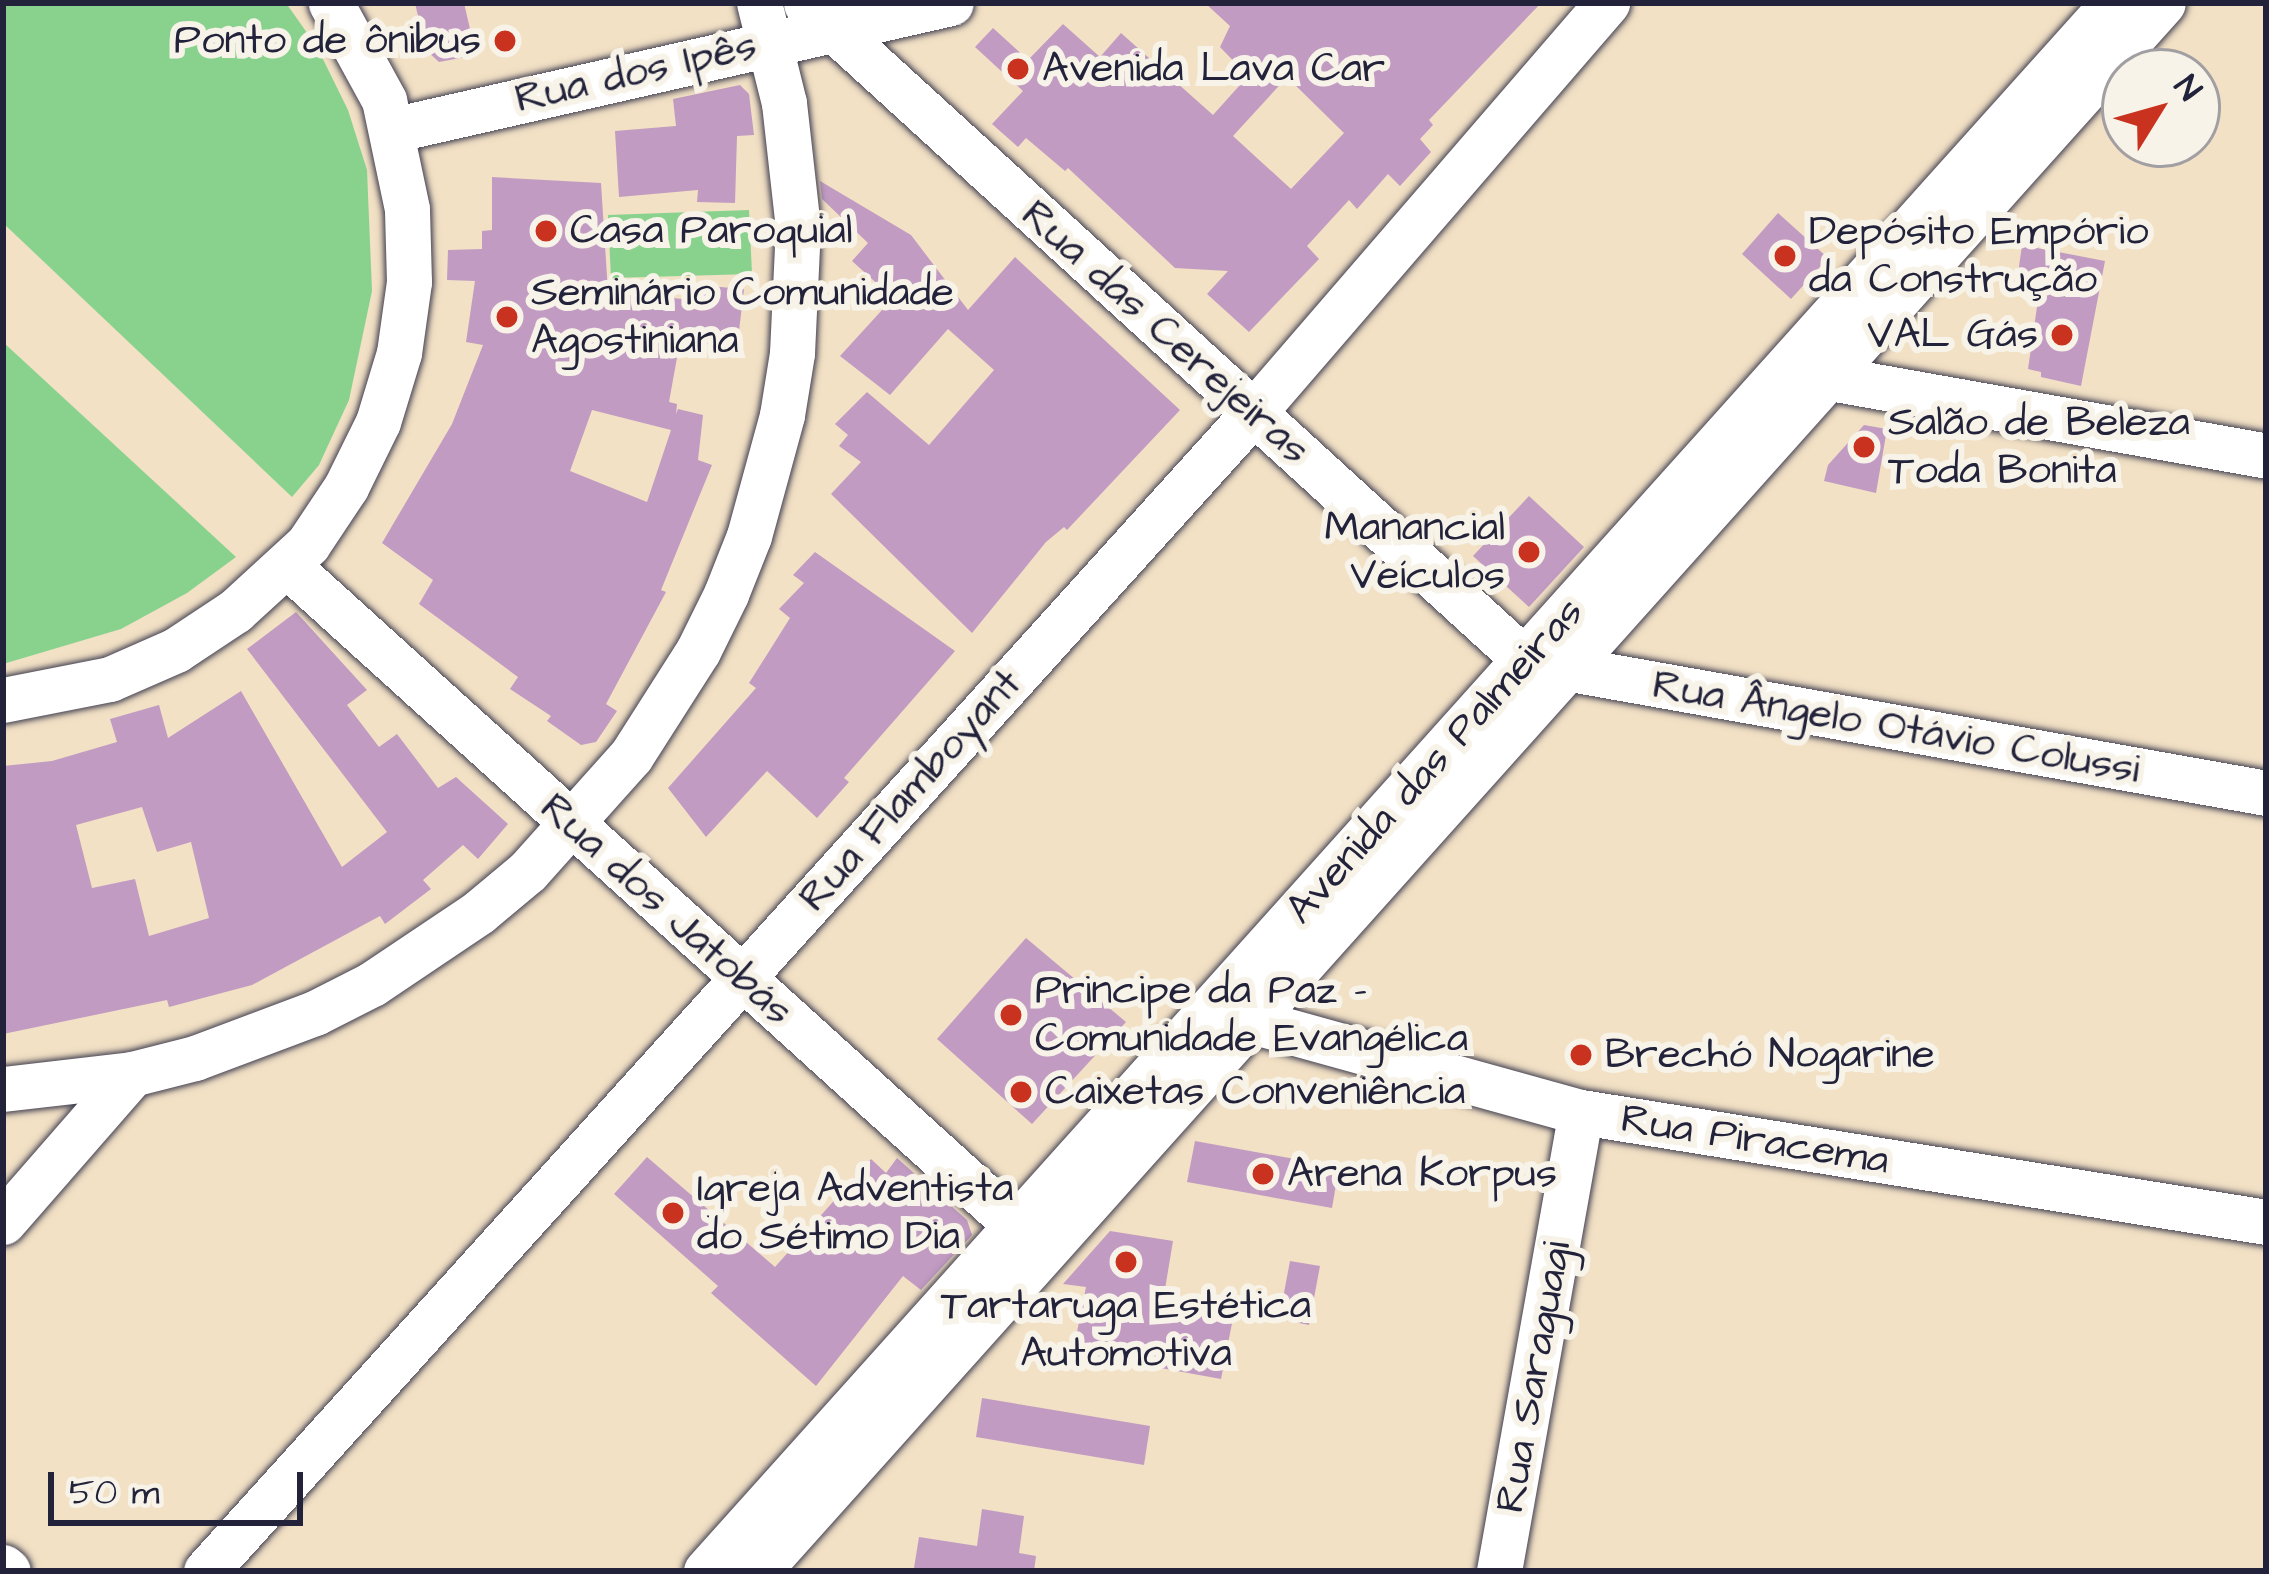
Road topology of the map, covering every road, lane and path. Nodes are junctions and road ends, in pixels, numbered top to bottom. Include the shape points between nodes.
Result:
1 (331, 3) edge
2 (950, 3) edge
3 (1607, 3) edge
4 (2113, 3) edge
5 (2163, 3) edge
6 (790, 16) edge
7 (388, 115) junction
8 (1808, 374) junction
9 (1252, 413) junction
10 (2266, 456) edge
11 (298, 555) junction
12 (1545, 666) junction
13 (3, 700) edge
14 (2266, 793) edge
15 (584, 814) junction
16 (751, 968) junction
17 (1252, 1021) junction
18 (132, 1073) junction
19 (3, 1090) edge
20 (1581, 1112) junction
21 (3, 1222) edge
22 (2266, 1222) edge
23 (1039, 1227) junction
24 (206, 1571) edge
25 (706, 1571) edge
26 (758, 1571) edge
27 (1499, 1571) edge

1 - 7 street
2 - 6 street, Rua dos Ipês
3 - 9 street, Rua Flamboyant
4 - 8 street, Avenida das Palmeiras
5 - 8 street, Avenida das Palmeiras
6 - 7 street, Rua dos Ipês
6 - 9 street, Rua das Cerejeiras
6 - 15 street via 784,103 798,228 782,416 749,536 717,613 667,705
7 - 11 street via 407,209 409,282 399,353 346,487
8 - 10 street
8 - 12 street, Avenida das Palmeiras
9 - 12 street, Rua das Cerejeiras
9 - 16 street, Rua Flamboyant
11 - 13 street via 176,650 110,679
11 - 15 street, Rua dos Jatobás
12 - 14 street, Rua Ângelo Otávio Colussi
12 - 17 street, Avenida das Palmeiras
12 - 23 street, Avenida das Palmeiras
15 - 16 street, Rua dos Jatobás
15 - 18 street via 479,912 372,984 256,1038
16 - 23 street, Rua dos Jatobás
16 - 24 street, Rua Flamboyant
17 - 20 street, Rua Piracema
17 - 23 street, Avenida das Palmeiras
18 - 19 street
18 - 21 street
20 - 22 street, Rua Piracema
20 - 27 street, Rua Saraguagi
23 - 25 street, Avenida das Palmeiras
23 - 26 street, Avenida das Palmeiras

